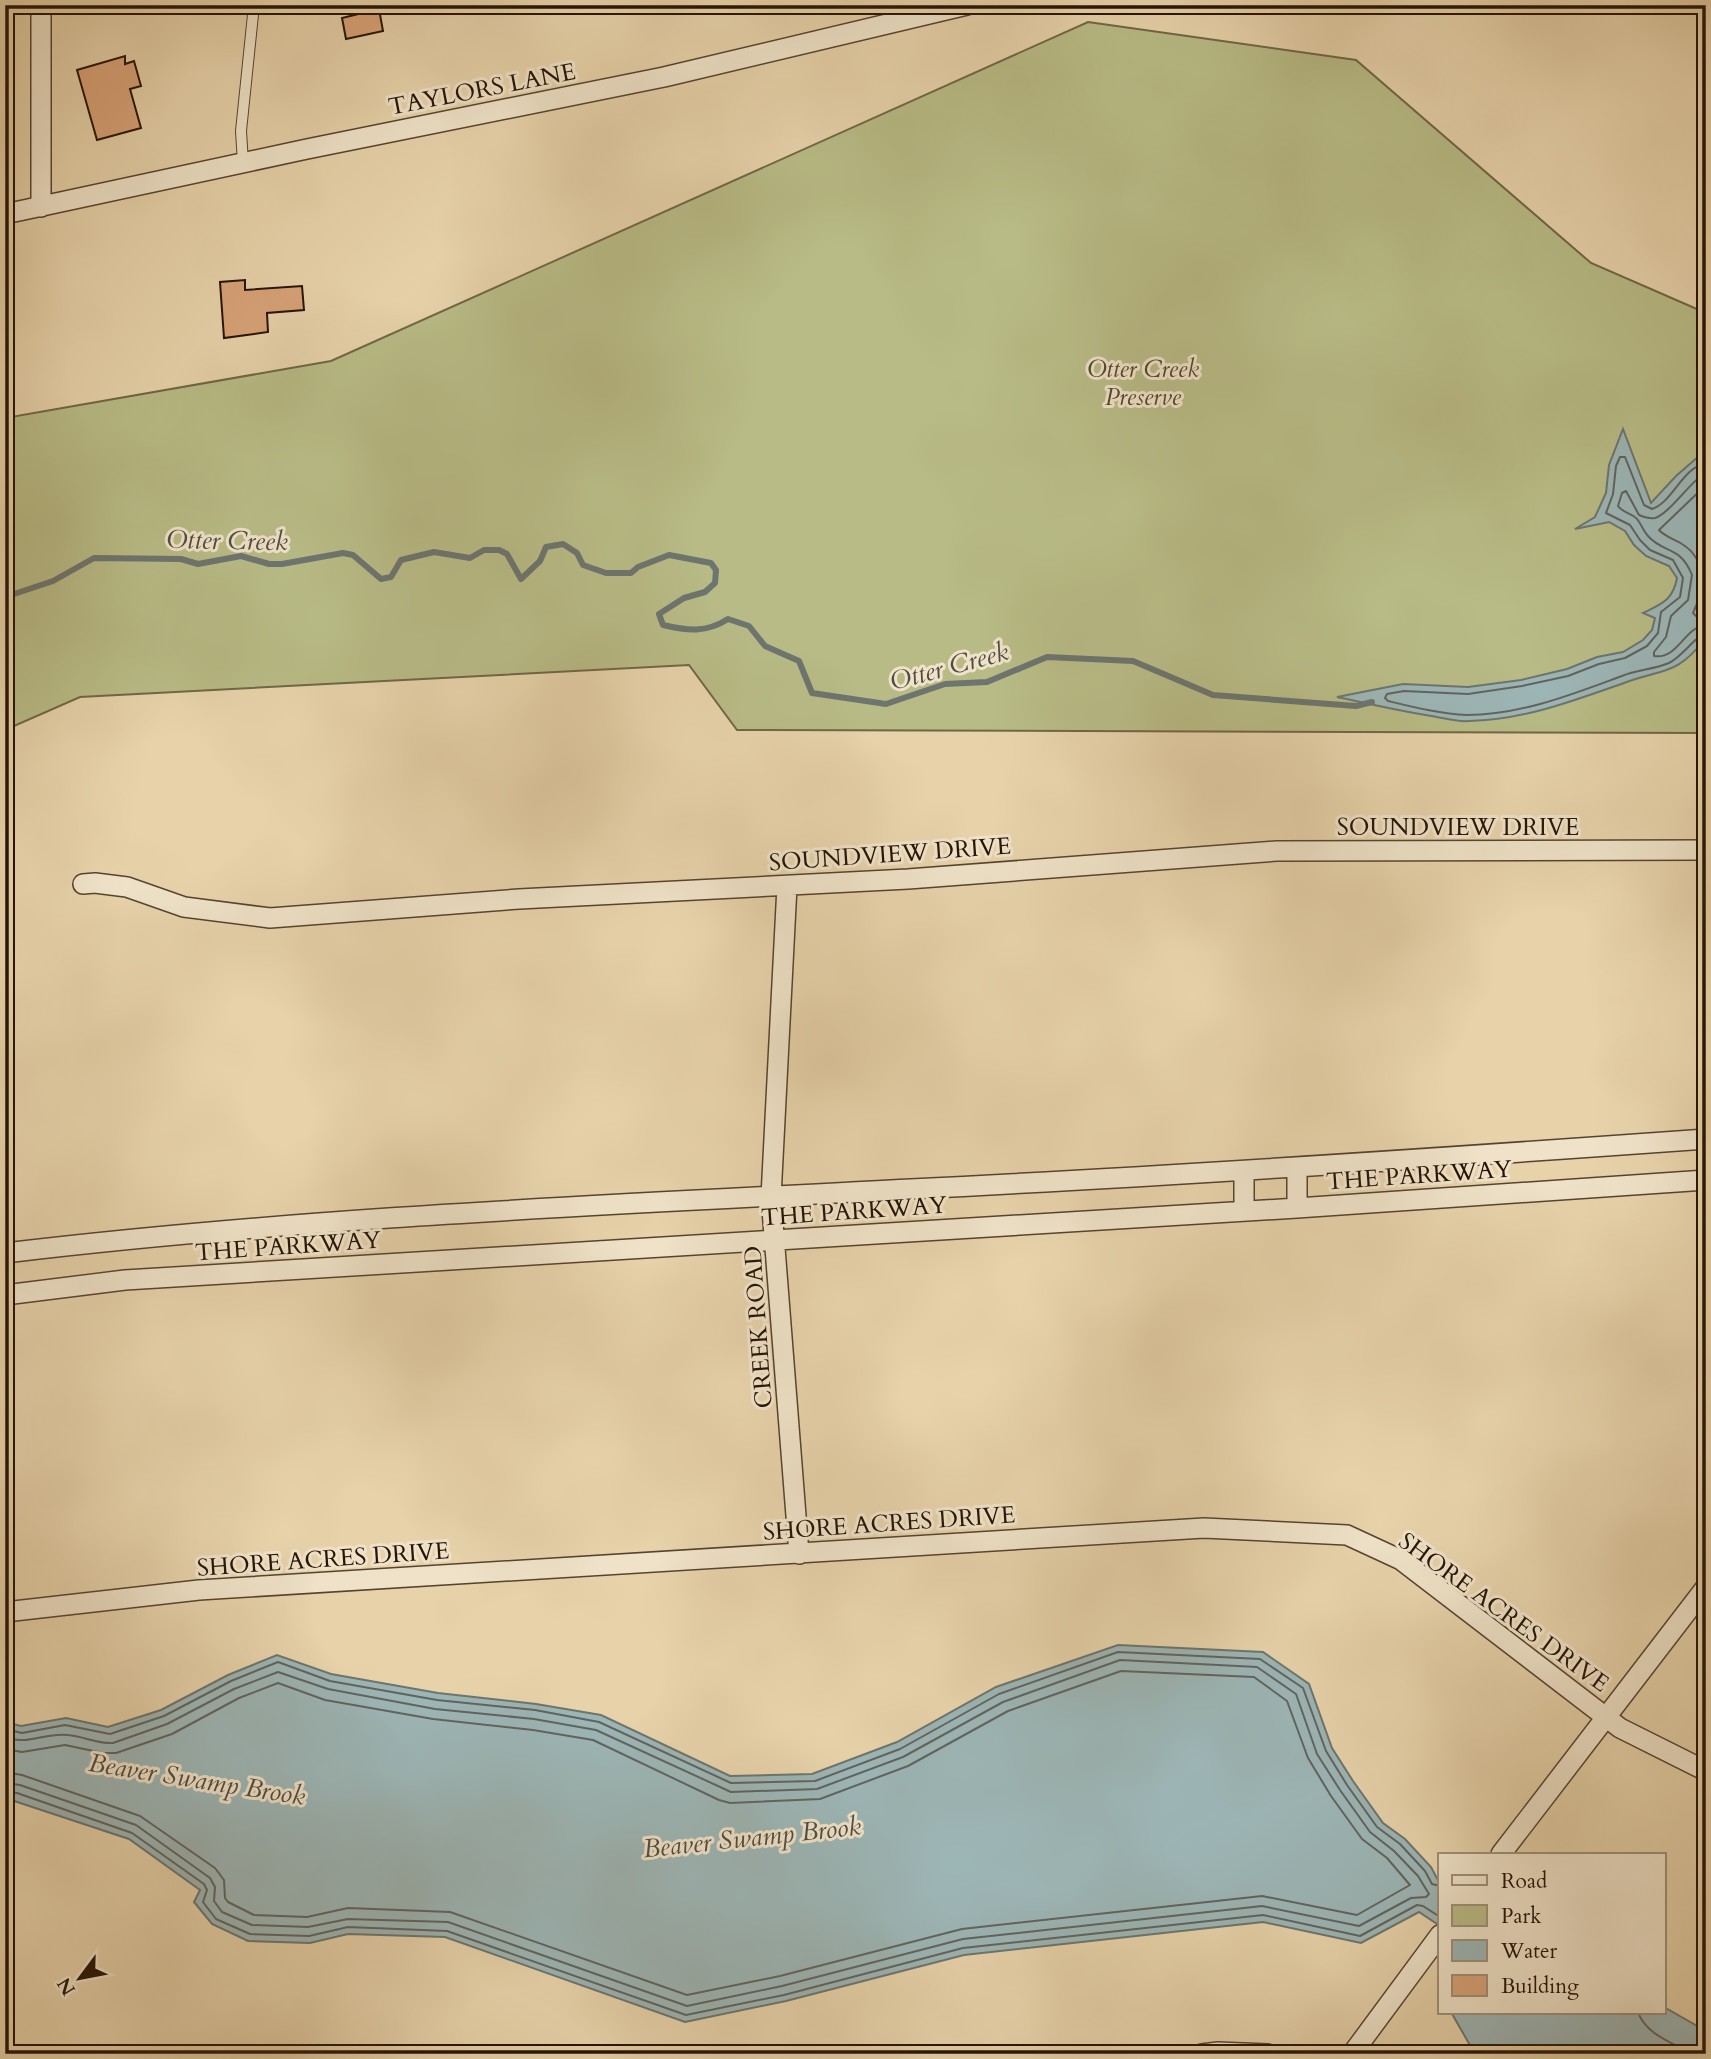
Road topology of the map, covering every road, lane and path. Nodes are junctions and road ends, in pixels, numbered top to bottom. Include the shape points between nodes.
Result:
1 (41, 5) edge
2 (254, 5) edge
3 (967, 5) edge
4 (243, 163) junction
5 (41, 207) junction
6 (5, 214) edge
7 (1706, 850) edge
8 (83, 884) dead end
9 (788, 886) junction
10 (1706, 1139) edge
11 (1297, 1168) junction
12 (1244, 1172) junction
13 (1706, 1180) edge
14 (771, 1197) junction
15 (1297, 1208) junction
16 (1244, 1211) junction
17 (776, 1241) junction
18 (5, 1253) edge
19 (5, 1295) edge
20 (799, 1554) junction
21 (1706, 1587) edge
22 (5, 1612) edge
23 (1606, 1717) junction
24 (1706, 1771) edge
25 (1502, 1853) edge
26 (1438, 1938) edge
27 (1202, 2054) edge
28 (1268, 2054) edge
29 (1353, 2054) edge

1 - 5 street
2 - 4 lane via 241,131
3 - 4 street, TAYLORS LANE via 664,77
4 - 5 street, TAYLORS LANE
5 - 6 street, TAYLORS LANE
7 - 9 street, SOUNDVIEW DRIVE via 1277,851
8 - 9 street, SOUNDVIEW DRIVE via 127,887 184,907 270,918 519,899
9 - 14 street, CREEK ROAD
10 - 11 street, THE PARKWAY
11 - 12 street, THE PARKWAY
11 - 15 street
12 - 14 street, THE PARKWAY
12 - 16 street
13 - 15 street, THE PARKWAY
14 - 17 street, CREEK ROAD
14 - 18 street, THE PARKWAY via 454,1213
15 - 16 street, THE PARKWAY
16 - 17 street, THE PARKWAY
17 - 19 street, THE PARKWAY via 125,1280
17 - 20 street, CREEK ROAD
20 - 22 street, SHORE ACRES DRIVE via 199,1590
20 - 23 street, SHORE ACRES DRIVE via 1204,1528 1347,1535 1401,1560
21 - 23 street
23 - 24 street, SHORE ACRES DRIVE
23 - 25 street
26 - 29 street
27 - 28 street

